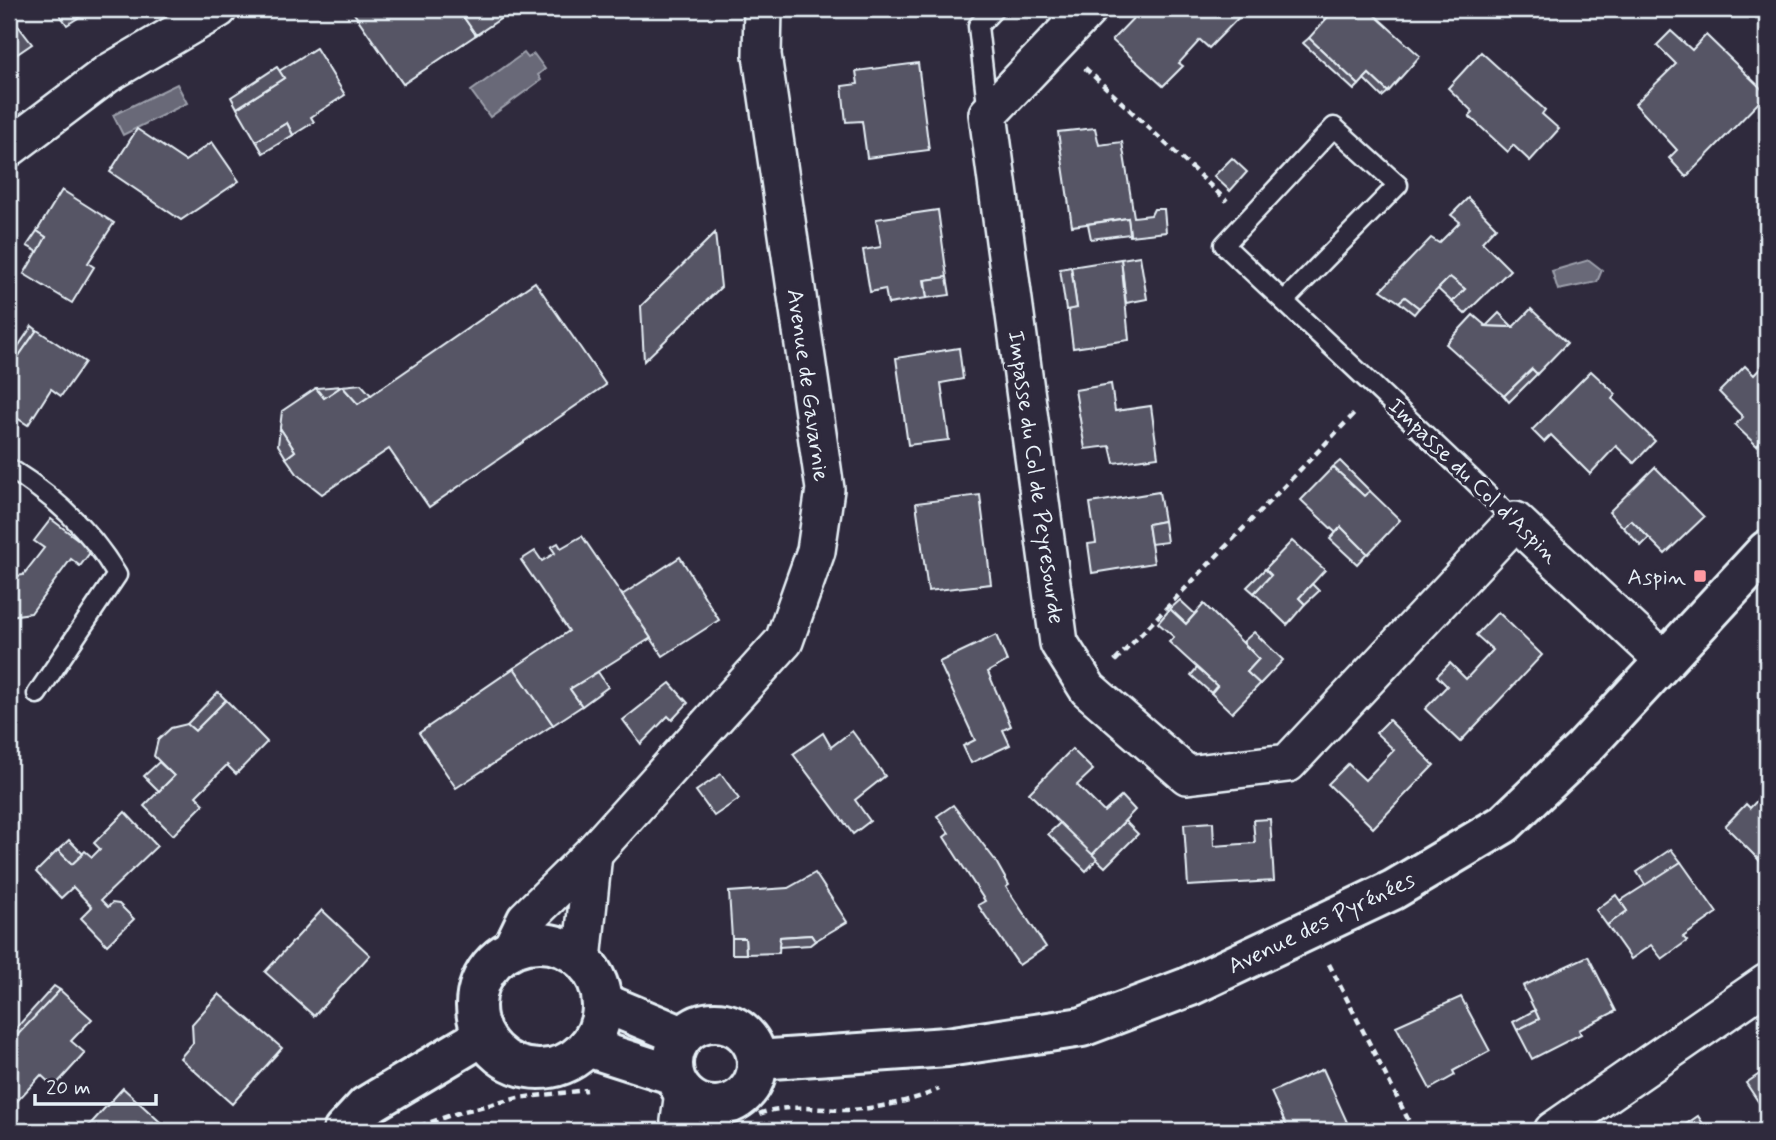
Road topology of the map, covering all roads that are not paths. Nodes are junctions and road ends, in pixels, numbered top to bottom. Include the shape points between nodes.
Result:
1 (218, 9) edge
2 (763, 9) edge
3 (994, 9) edge
4 (1088, 9) edge
5 (988, 114) junction
6 (9, 148) edge
7 (1284, 301) junction
8 (9, 468) edge
9 (1515, 521) junction
10 (1767, 550) edge
11 (1664, 660) junction
12 (37, 694) dead end
13 (593, 853) junction
14 (513, 948) junction
15 (582, 960) junction
16 (1767, 983) edge
17 (602, 1002) junction
18 (483, 1036) junction
19 (683, 1036) junction
20 (587, 1047) junction
21 (757, 1060) junction
22 (679, 1084) junction
23 (715, 1118) edge
24 (343, 1131) edge
25 (683, 1131) edge
26 (1553, 1131) edge

1 - 6 street via 107,74
2 - 13 street, Avenue de Gavarnie via 762,55 825,489 816,551 784,641
3 - 5 lane, Impasse du Col de Peyresourde via 978,26
4 - 5 street
5 - 9 street, Impasse du Col de Peyresourde via 1059,643 1088,689 1187,775 1288,763
7 - 7 lane, Impasse du Col d'Aspin via 1224,245 1334,127 1398,185
7 - 9 lane, Impasse du Col d'Aspin
8 - 12 lane via 47,491 101,548 117,575
9 - 11 street, Impasse du Col d'Aspin
10 - 11 main road, Avenue des Pyrénées
11 - 21 main road, Avenue des Pyrénées via 1584,748 1504,824 1394,890 1188,987 1082,1027 1011,1039
13 - 14 street, Avenue de Gavarnie via 526,919
13 - 15 street
14 - 15 main road via 550,944
14 - 18 main road via 492,964 479,986 476,1012
15 - 17 main road via 596,979
16 - 26 street
17 - 19 main road
17 - 20 main road via 600,1021
18 - 20 main road via 501,1057 525,1068 565,1064
18 - 24 main road via 366,1106
19 - 21 main road via 708,1021 728,1023 751,1042
19 - 22 main road via 672,1061
20 - 22 main road
21 - 23 main road via 751,1085
22 - 23 main road
22 - 25 street

